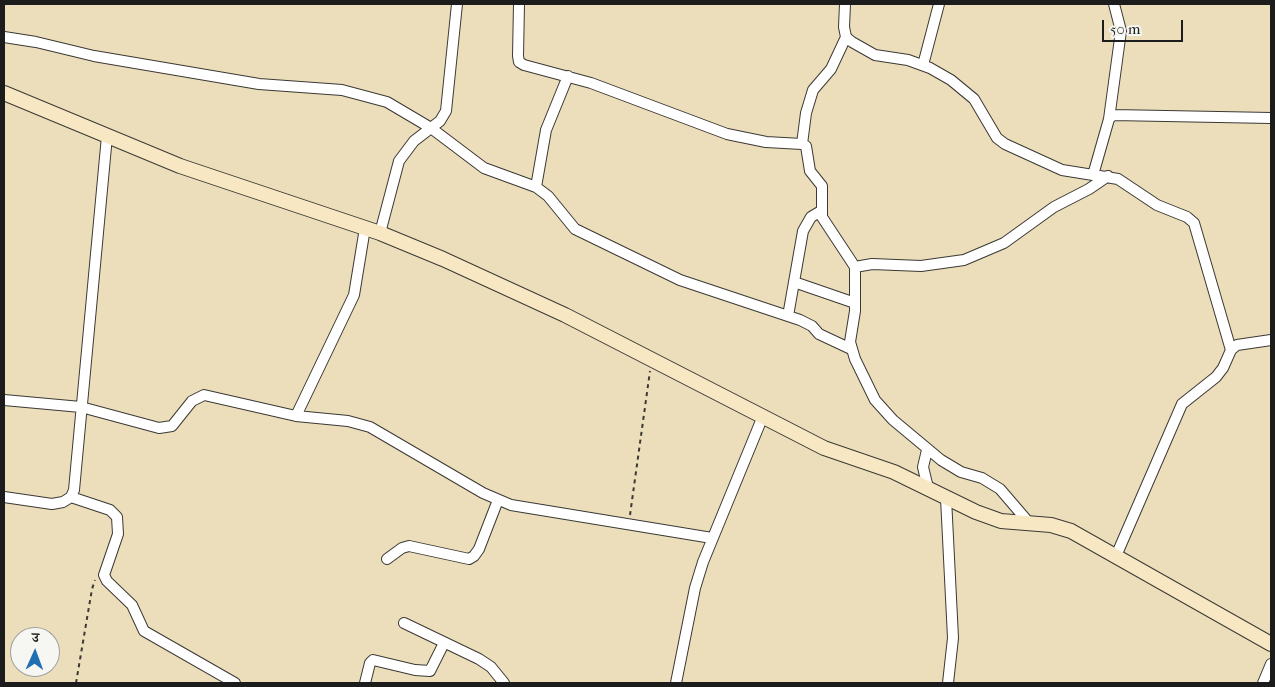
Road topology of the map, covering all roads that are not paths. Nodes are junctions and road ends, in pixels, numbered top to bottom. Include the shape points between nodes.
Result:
1 (457, 4) edge
2 (519, 4) edge
3 (845, 4) edge
4 (939, 4) edge
5 (1114, 4) edge
6 (846, 36) junction
7 (4, 37) edge
8 (923, 65) junction
9 (568, 76) junction
10 (4, 93) edge
11 (1271, 118) edge
12 (1109, 119) junction
13 (431, 128) junction
14 (107, 136) junction
15 (802, 144) junction
16 (1092, 175) junction
17 (1108, 176) junction
18 (536, 186) junction
19 (821, 211) junction
20 (365, 228) junction
21 (380, 234) junction
22 (855, 267) junction
23 (794, 282) junction
24 (855, 304) junction
25 (788, 316) junction
26 (1271, 340) edge
27 (851, 349) junction
28 (1231, 350) junction
29 (4, 400) edge
30 (81, 407) junction
31 (296, 416) junction
32 (763, 416) junction
33 (927, 450) junction
34 (928, 488) junction
35 (4, 497) edge
36 (71, 497) junction
37 (946, 498) junction
38 (498, 500) junction
39 (1030, 524) junction
40 (712, 538) junction
41 (1116, 556) junction
42 (387, 559) dead end
43 (404, 623) dead end
44 (444, 643) junction
45 (1271, 644) edge
46 (1271, 664) edge
47 (234, 683) edge
48 (365, 683) edge
49 (504, 683) edge
50 (676, 683) edge
51 (948, 683) edge
52 (1263, 683) edge

1 - 13 street via 446,111
2 - 9 street via 520,62
3 - 6 street
4 - 8 street
5 - 12 street via 1121,32
6 - 8 street via 866,52
6 - 15 street via 831,69 813,90
7 - 13 street via 259,84 325,88 364,95 387,102
8 - 16 street via 974,98 992,130 1005,144 1062,170
9 - 15 street via 659,106 727,134 766,142
9 - 18 street via 546,130
10 - 14 street
11 - 12 street via 1120,114
12 - 16 street
13 - 18 street via 484,168
13 - 21 street via 414,141 398,161
14 - 20 street via 180,166
14 - 30 street
15 - 19 street via 808,151 810,171 822,186
16 - 17 street
17 - 22 street via 1046,212 1004,243 964,260 921,266 872,264
17 - 28 street via 1125,182 1157,205 1194,223
18 - 25 street via 575,229 688,284
19 - 22 street via 822,218
19 - 23 street via 810,217 803,231
20 - 21 street
20 - 31 street via 354,295
21 - 32 street via 484,276
22 - 24 street
23 - 24 street
23 - 25 street
24 - 27 street
25 - 27 street
26 - 28 street via 1246,343
27 - 33 street via 875,400
28 - 41 street via 1216,377 1188,398 1176,412
29 - 30 street
30 - 31 street via 151,427 166,428 176,422 195,398 212,395
30 - 36 street
31 - 38 street via 348,421 370,427
32 - 34 street via 830,451 885,468
32 - 40 street
33 - 34 street via 923,467
33 - 39 street via 961,472 992,483
34 - 37 street
35 - 36 street via 52,504
36 - 47 street via 110,510 117,517 118,534 104,575 132,605 144,631
37 - 39 street via 987,517
37 - 51 street via 953,638
38 - 40 street via 532,510
38 - 42 street via 478,549 469,559 409,546
39 - 41 street via 1051,525 1071,531
40 - 50 street via 696,588
41 - 45 street
43 - 44 street
44 - 48 street via 430,671 373,660
44 - 49 street via 490,667
46 - 52 street

